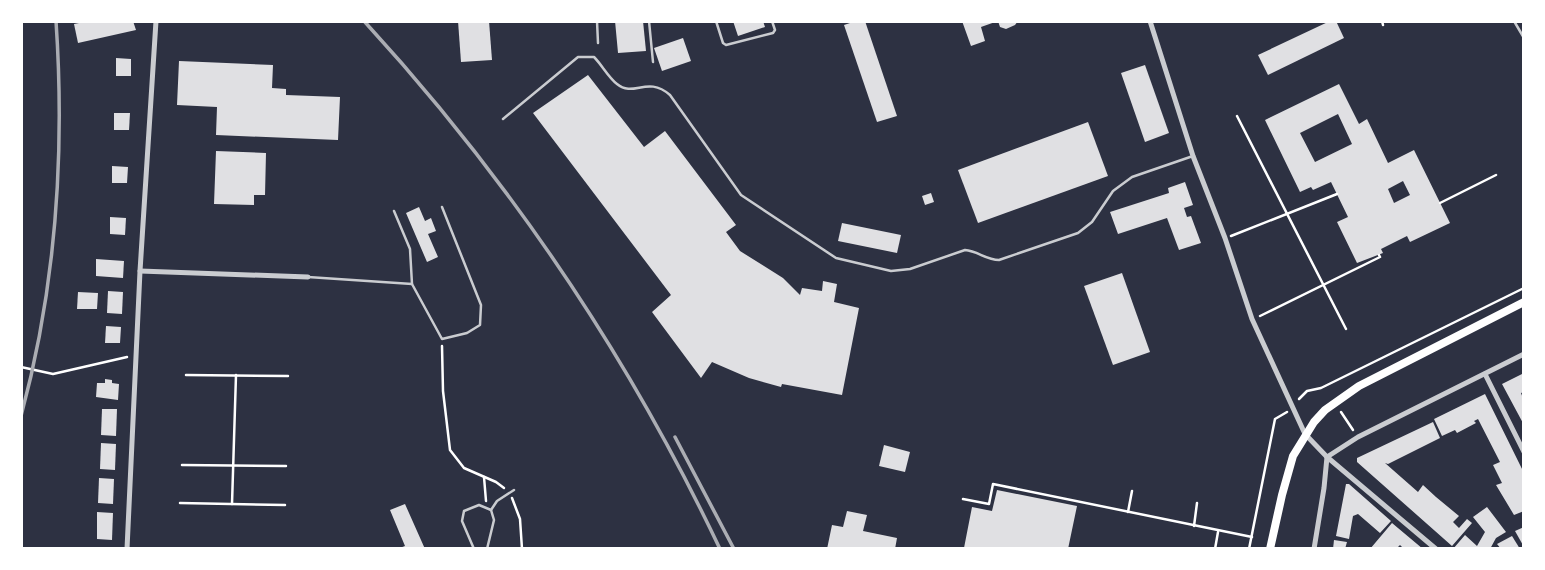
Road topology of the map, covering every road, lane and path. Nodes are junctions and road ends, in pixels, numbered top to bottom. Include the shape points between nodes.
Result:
1 (156, 21) edge
2 (597, 21) edge
3 (649, 21) edge
4 (716, 21) edge
5 (772, 21) edge
6 (1150, 21) edge
7 (1514, 21) edge
8 (1524, 38) edge
9 (598, 43) dead end
10 (653, 62) dead end
11 (1237, 116) dead end
12 (503, 119) dead end
13 (1194, 156) junction
14 (1496, 175) dead end
15 (1337, 194) dead end
16 (1440, 203) dead end
17 (442, 207) dead end
18 (394, 211) dead end
19 (1287, 214) junction
20 (1225, 238) junction
21 (1379, 255) dead end
22 (140, 271) junction
23 (308, 276) joint
24 (412, 284) junction
25 (1323, 285) junction
26 (1524, 288) edge
27 (1524, 302) edge
28 (1252, 319) junction
29 (1346, 329) dead end
30 (442, 339) junction
31 (1524, 354) edge
32 (137, 355) junction
33 (21, 367) edge
34 (1485, 374) junction
35 (186, 375) dead end
36 (236, 375) junction
37 (288, 376) dead end
38 (1293, 406) junction
39 (1305, 435) junction
40 (1524, 452) edge
41 (1327, 457) junction
42 (182, 465) dead end
43 (233, 466) junction
44 (286, 466) dead end
45 (484, 477) junction
46 (512, 491) junction
47 (1132, 491) dead end
48 (963, 499) dead end
49 (180, 503) dead end
50 (1197, 503) dead end
51 (232, 504) junction
52 (285, 505) dead end
53 (486, 506) junction
54 (491, 510) junction
55 (1128, 512) junction
56 (462, 521) junction
57 (457, 523) dead end
58 (1194, 526) junction
59 (1218, 530) junction
60 (1252, 537) junction
61 (127, 549) edge
62 (474, 549) edge
63 (486, 549) edge
64 (522, 549) edge
65 (1215, 549) edge
66 (1250, 549) edge
67 (1270, 549) edge
68 (1314, 549) edge
69 (1436, 549) edge

1 - 22 street
2 - 9 lane
3 - 10 lane
4 - 5 lane via 726,45 773,33
6 - 13 street
7 - 8 lane
11 - 19 path
12 - 13 lane via 578,57 594,57 616,84 662,87 741,195 836,258 891,271 965,250 999,260 1078,233 1092,222 1112,191 1132,177
13 - 20 street
14 - 16 path
15 - 19 path
17 - 30 lane via 481,305 480,325
18 - 24 lane via 410,248
19 - 20 path
19 - 25 path
20 - 28 street
21 - 25 path
22 - 23 street
22 - 32 street
23 - 24 lane
24 - 30 lane
25 - 28 path
25 - 29 path
26 - 38 path via 1307,391
27 - 39 main road via 1359,386 1325,410
28 - 38 street
30 - 45 path via 450,450 464,468
31 - 34 street
32 - 33 path via 53,374
32 - 61 street
34 - 40 street
34 - 41 street
35 - 36 path
36 - 37 path
36 - 43 path
38 - 39 street
38 - 60 path via 1275,419
39 - 41 street
39 - 67 main road via 1287,474
41 - 68 street
41 - 69 street
42 - 43 path
43 - 44 path
43 - 51 path
45 - 46 path
45 - 53 path
46 - 54 lane
46 - 64 path
47 - 55 path
48 - 55 path via 989,504 993,484
49 - 51 path
50 - 58 path
51 - 52 path
53 - 54 lane
53 - 56 lane via 464,511
54 - 63 lane via 494,520
55 - 58 path
56 - 57 lane
56 - 62 lane
58 - 59 path
59 - 60 path
59 - 65 path
60 - 66 path

